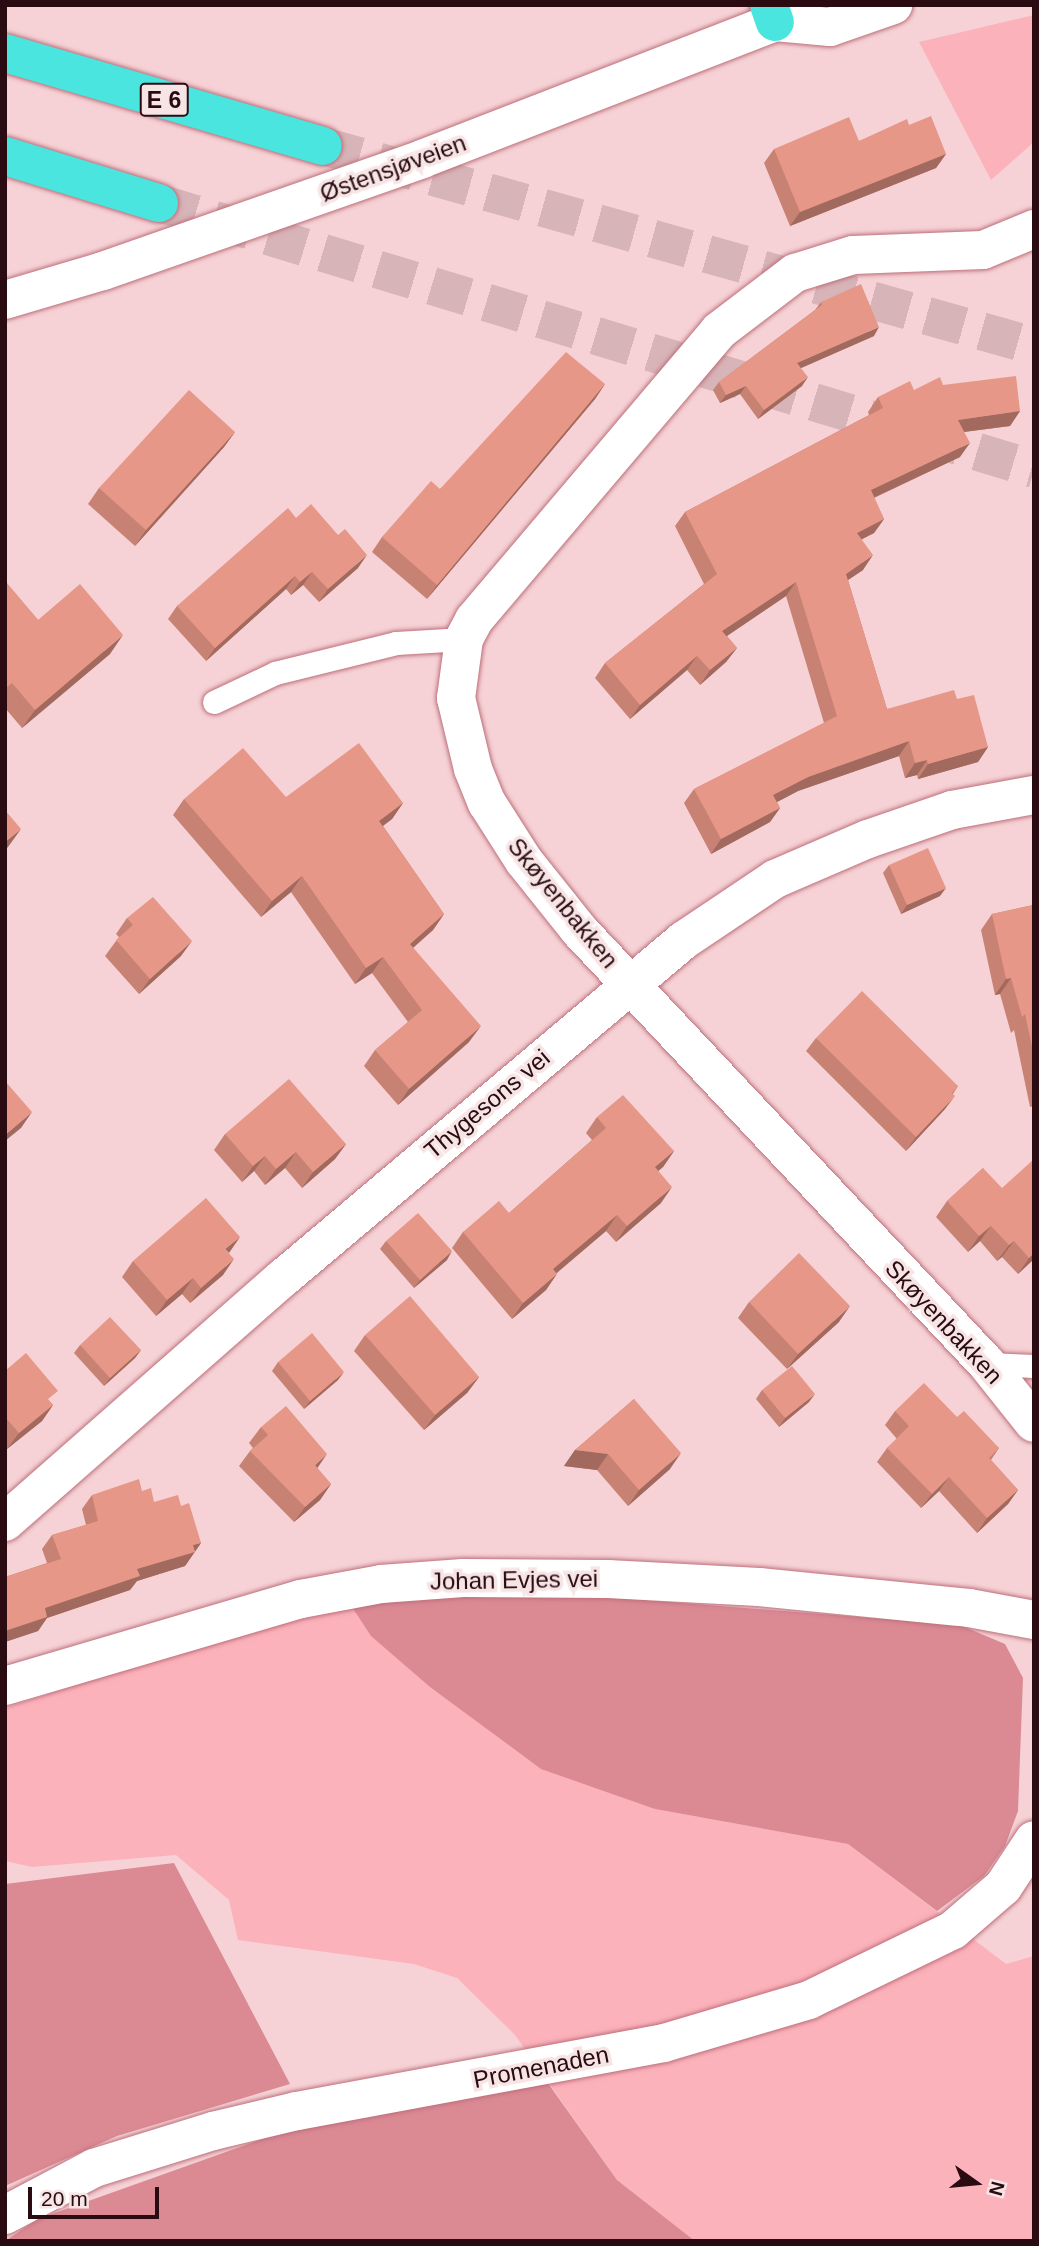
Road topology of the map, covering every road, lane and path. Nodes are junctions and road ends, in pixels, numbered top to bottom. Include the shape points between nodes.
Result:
1 (893, 5) edge
2 (779, 11) edge
3 (5, 54) edge
4 (323, 146) tunnel mouth
5 (5, 156) edge
6 (5, 163) edge
7 (71, 176) junction
8 (159, 203) tunnel mouth
9 (1034, 229) edge
10 (5, 300) edge
11 (464, 639) junction
12 (214, 702) dead end
13 (1034, 795) edge
14 (629, 983) junction
15 (987, 1364) junction
16 (1034, 1366) edge
17 (1034, 1423) edge
18 (5, 1522) edge
19 (1034, 1620) edge
20 (5, 1686) edge
21 (1034, 1840) edge
22 (5, 2215) edge

1 - 2 street, Østensjøveien via 830,27
2 - 10 street, Østensjøveien via 422,159 103,271
3 - 4 highway, E 6
5 - 7 highway
6 - 7 highway
7 - 8 highway
9 - 11 street, Skøyenbakken via 983,250 853,255 796,272 719,331 507,579
11 - 12 lane via 396,643 275,673
11 - 14 street, Skøyenbakken via 456,698 459,721 487,803 524,861
13 - 14 street, Thygesons vei via 952,810 775,879
14 - 15 street, Skøyenbakken
14 - 18 street, Thygesons vei via 282,1278
15 - 16 lane
15 - 17 street, Skøyenbakken
19 - 20 street, Johan Evjes vei via 969,1608 759,1587 463,1578 381,1584 301,1600
21 - 22 street, Promenaden via 1003,1887 953,1930 809,2000 664,2043 297,2111 213,2131 94,2168

